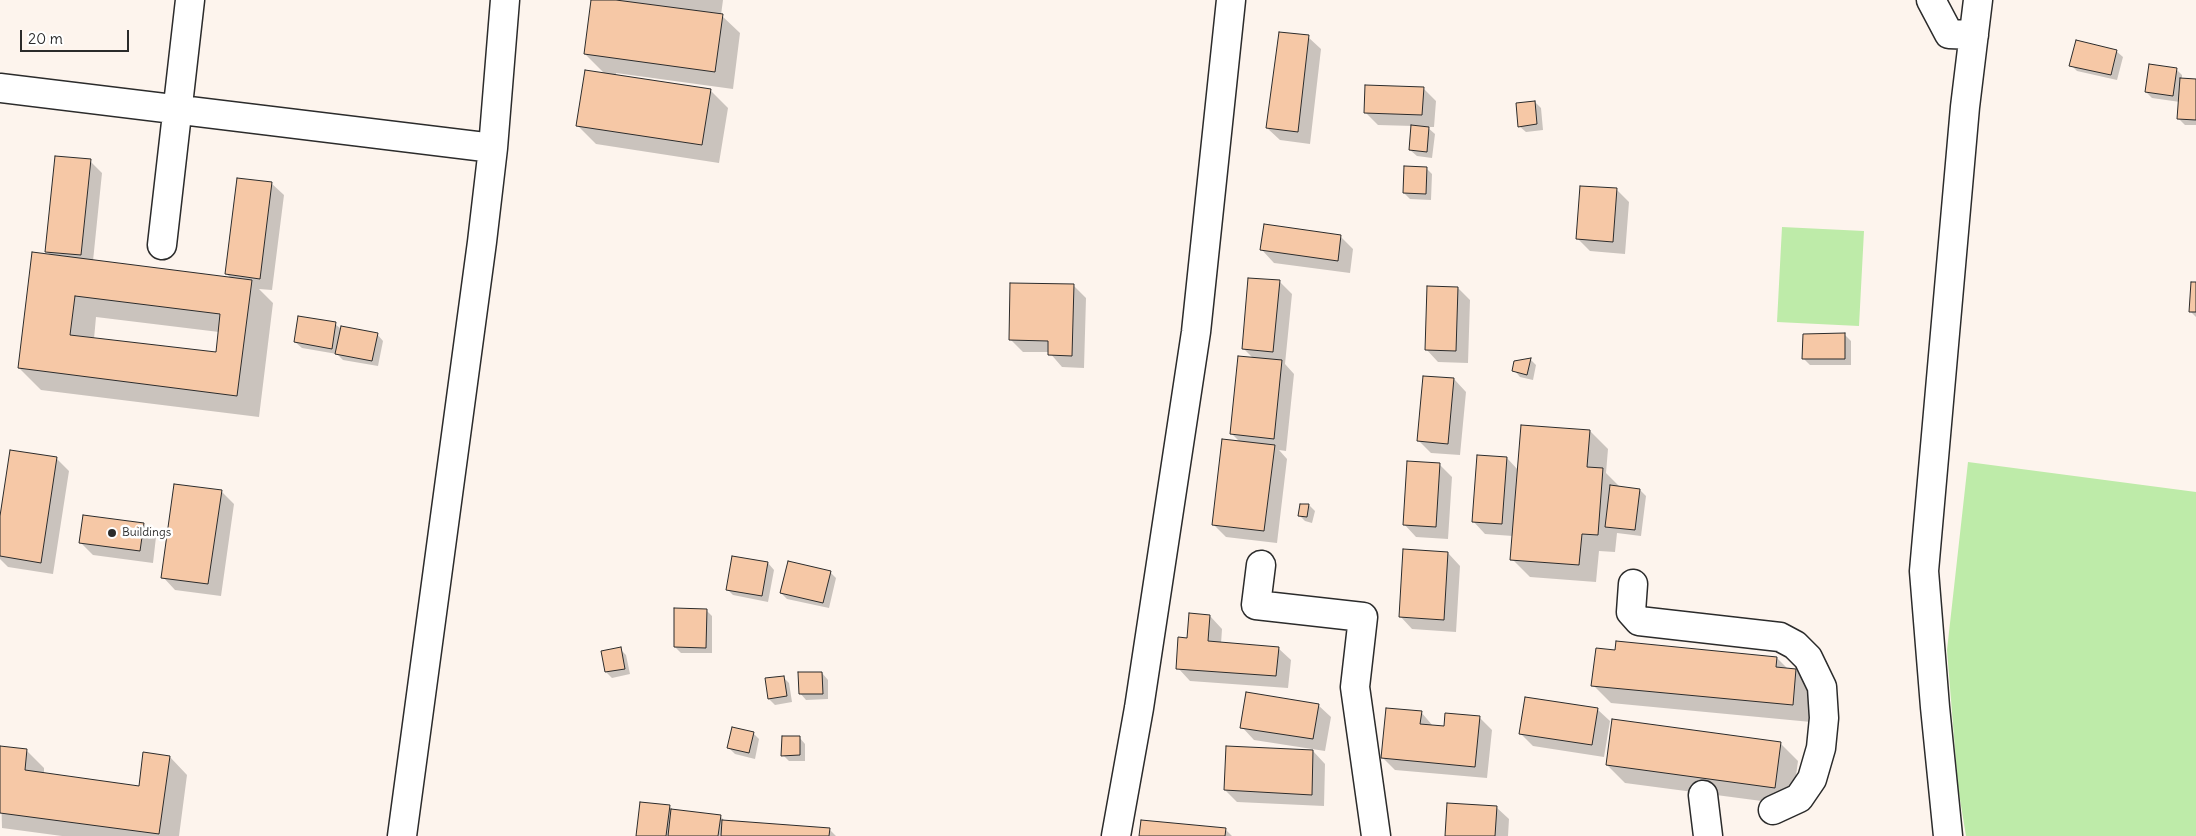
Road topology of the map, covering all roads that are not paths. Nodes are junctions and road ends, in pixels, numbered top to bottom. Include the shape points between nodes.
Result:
1 (190, 0) edge
2 (505, 0) edge
3 (1231, 0) edge
4 (1931, 0) edge
5 (1978, 0) edge
6 (1974, 35) junction
7 (0, 88) edge
8 (176, 109) junction
9 (493, 148) junction
10 (162, 245) dead end
11 (1261, 565) dead end
12 (1634, 584) dead end
13 (1703, 795) dead end
14 (1773, 810) dead end
15 (402, 836) edge
16 (1116, 836) edge
17 (1376, 836) edge
18 (1708, 836) edge
19 (1948, 836) edge

1 - 8 street
2 - 9 street
3 - 16 street via 1196,332
4 - 6 street via 1949,34
5 - 6 street
6 - 19 street via 1924,571
7 - 8 street
8 - 9 street
8 - 10 street
9 - 15 street
11 - 17 street via 1256,605 1363,616 1355,687
12 - 14 street via 1631,612 1639,621 1780,637 1795,645 1808,658 1822,687 1824,718 1821,748 1812,779 1799,798
13 - 18 street

